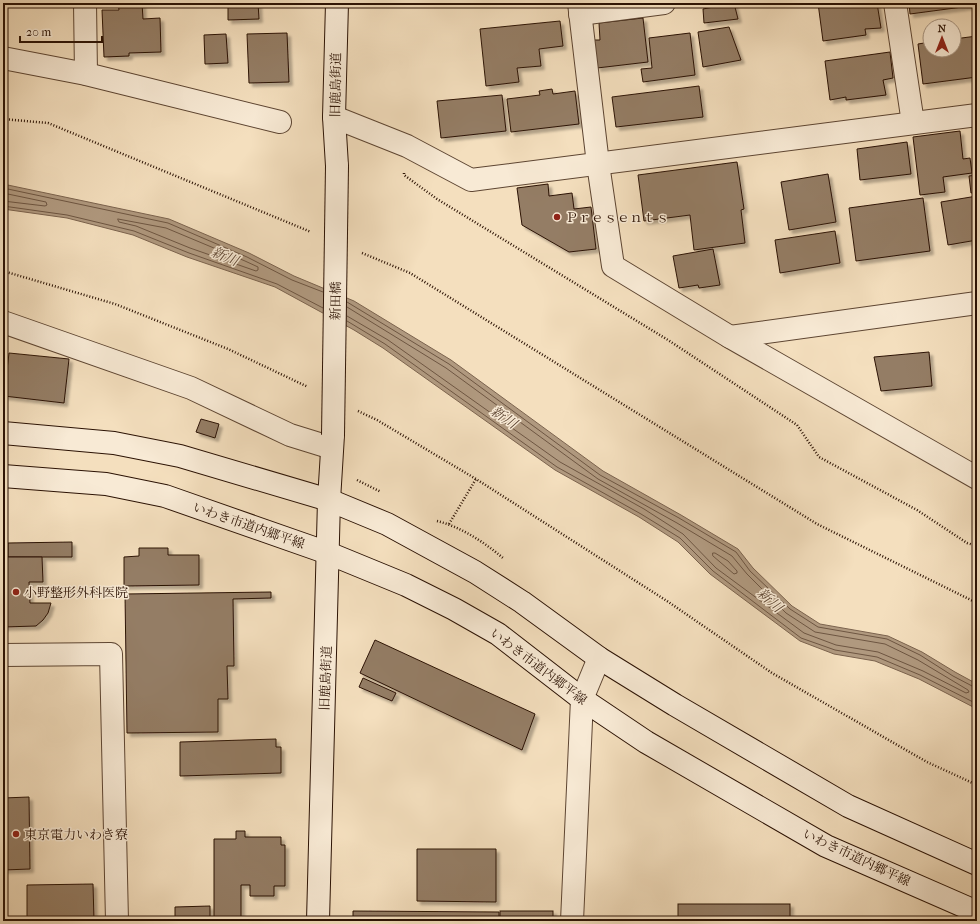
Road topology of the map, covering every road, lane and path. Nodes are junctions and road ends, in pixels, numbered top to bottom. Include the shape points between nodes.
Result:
1 (85, 3) edge
2 (337, 3) edge
3 (664, 3) edge
4 (895, 3) edge
5 (579, 8) edge
6 (3, 58) edge
7 (86, 74) junction
8 (977, 115) edge
9 (334, 117) junction
10 (3, 118) edge
11 (280, 122) dead end
12 (913, 123) junction
13 (407, 146) junction
14 (598, 164) junction
15 (337, 166) joint
16 (314, 233) dead end
17 (358, 252) dead end
18 (3, 271) edge
19 (977, 303) edge
20 (3, 322) edge
21 (730, 337) junction
22 (309, 388) dead end
23 (356, 410) dead end
24 (3, 433) edge
25 (332, 442) junction
26 (3, 476) edge
27 (977, 478) edge
28 (476, 479) junction
29 (357, 480) dead end
30 (385, 495) dead end
31 (329, 500) junction
32 (436, 521) dead end
33 (448, 524) junction
34 (977, 546) edge
35 (328, 553) junction
36 (505, 559) dead end
37 (977, 603) edge
38 (3, 655) edge
39 (599, 658) junction
40 (582, 698) junction
41 (977, 785) edge
42 (977, 864) edge
43 (977, 912) edge
44 (117, 921) edge
45 (318, 921) edge
46 (572, 921) edge

1 - 7 street
2 - 9 street, 旧鹿島街道
3 - 5 street
4 - 12 street
5 - 14 street
6 - 7 street
7 - 11 street
8 - 12 street
9 - 13 street
9 - 15 street, 旧鹿島街道
10 - 16 path via 48,123
12 - 14 street
13 - 14 street via 471,180
13 - 34 path via 404,175 436,199 668,340 797,425 819,457 917,510 967,543
14 - 21 street via 613,266
15 - 25 street, 新田橋, bridge
17 - 37 path via 410,273 817,524
18 - 22 path via 115,304 228,350
19 - 21 street
20 - 25 street via 190,388 290,435
21 - 27 street
23 - 28 path
24 - 31 street via 114,443 180,456
25 - 31 street, 旧鹿島街道
26 - 35 street, いわき市道内郷平線 via 106,484 165,496
28 - 33 path
28 - 41 path via 666,601 772,673 927,762
29 - 30 path
31 - 35 street, 旧鹿島街道
31 - 39 street via 387,524 475,572 522,602
32 - 33 path
33 - 36 path via 489,546
35 - 40 street, いわき市道内郷平線 via 406,585 492,630
35 - 45 street, 旧鹿島街道
38 - 44 street via 111,654
39 - 40 street
39 - 42 street via 848,806
40 - 43 street, いわき市道内郷平線 via 646,742 826,846
40 - 46 street

